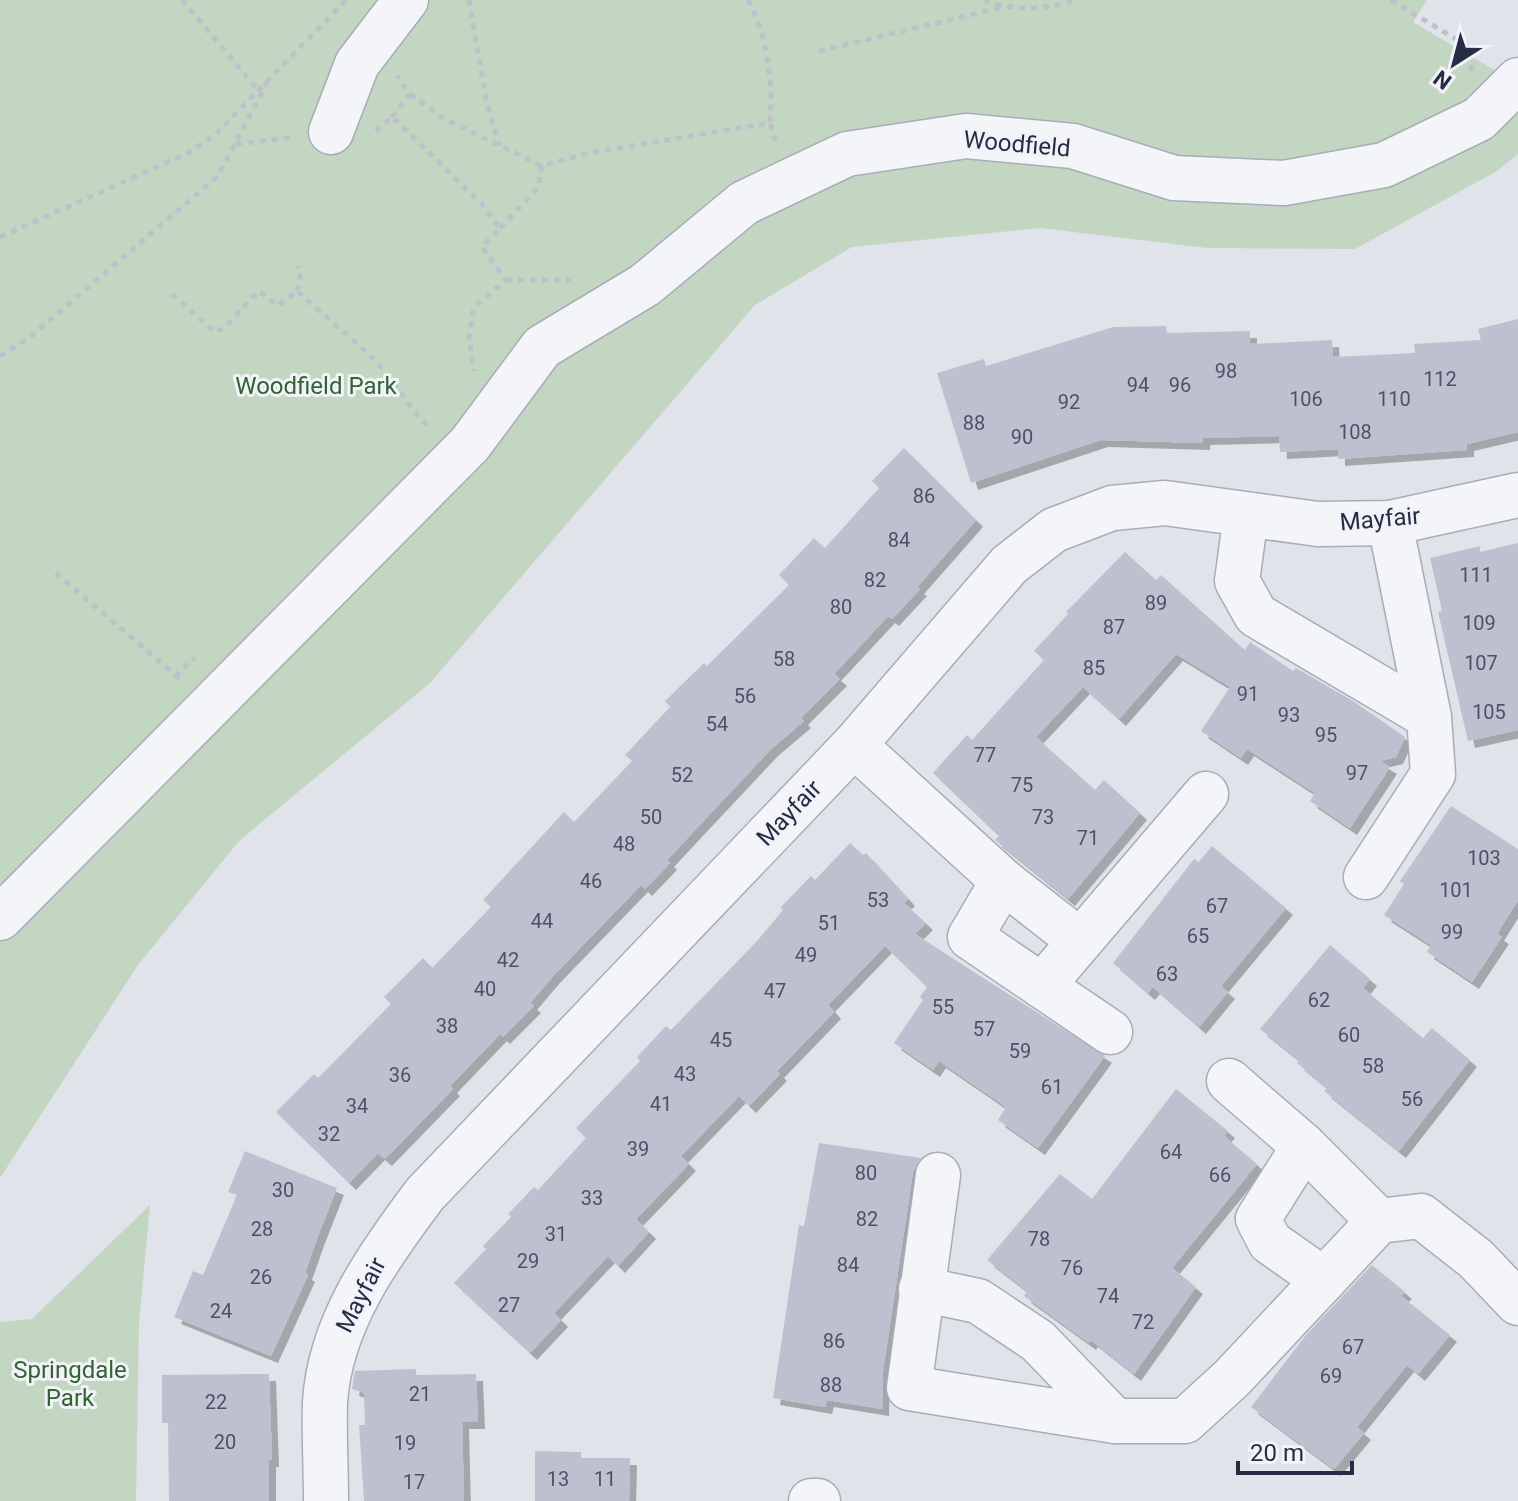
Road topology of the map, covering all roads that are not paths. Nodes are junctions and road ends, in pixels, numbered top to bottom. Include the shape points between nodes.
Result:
1 (406, 0) edge
2 (1518, 80) edge
3 (335, 120) road end
4 (1518, 495) edge
5 (1246, 515) junction
6 (1390, 523) junction
7 (1429, 717) junction
8 (854, 745) junction
9 (1206, 794) dead end
10 (1366, 877) dead end
11 (1003, 881) junction
12 (0, 918) edge
13 (1080, 941) junction
14 (1042, 986) junction
15 (1110, 1032) dead end
16 (1229, 1081) dead end
17 (1304, 1146) junction
18 (938, 1175) dead end
19 (1379, 1221) junction
20 (1324, 1280) junction
21 (921, 1289) junction
22 (1518, 1303) edge
23 (1115, 1421) junction
24 (326, 1501) edge
25 (811, 1501) edge
26 (818, 1501) edge

1 - 3 street via 357,64
2 - 12 street, Woodfield via 1479,119 1384,165 1284,183 1174,178 1073,146 966,136 847,154 744,203 645,285 542,347 470,444
4 - 6 street, Mayfair
5 - 6 street, Mayfair via 1318,524
5 - 7 street via 1237,581 1256,615
5 - 8 street, Mayfair via 1165,503 1112,508 1054,530 1009,565
6 - 7 street
7 - 10 street via 1433,774
8 - 11 street
8 - 24 street, Mayfair via 425,1194 391,1238 336,1344 325,1400
9 - 13 street
11 - 13 street
11 - 14 street via 970,937
13 - 14 street
14 - 15 street
16 - 17 street
17 - 19 street
17 - 20 street via 1258,1219 1270,1242
18 - 21 street
19 - 20 street
19 - 22 street via 1421,1216 1476,1259
20 - 23 street via 1185,1421
21 - 23 street via 978,1301 1038,1341
21 - 23 street via 909,1388
25 - 26 street

